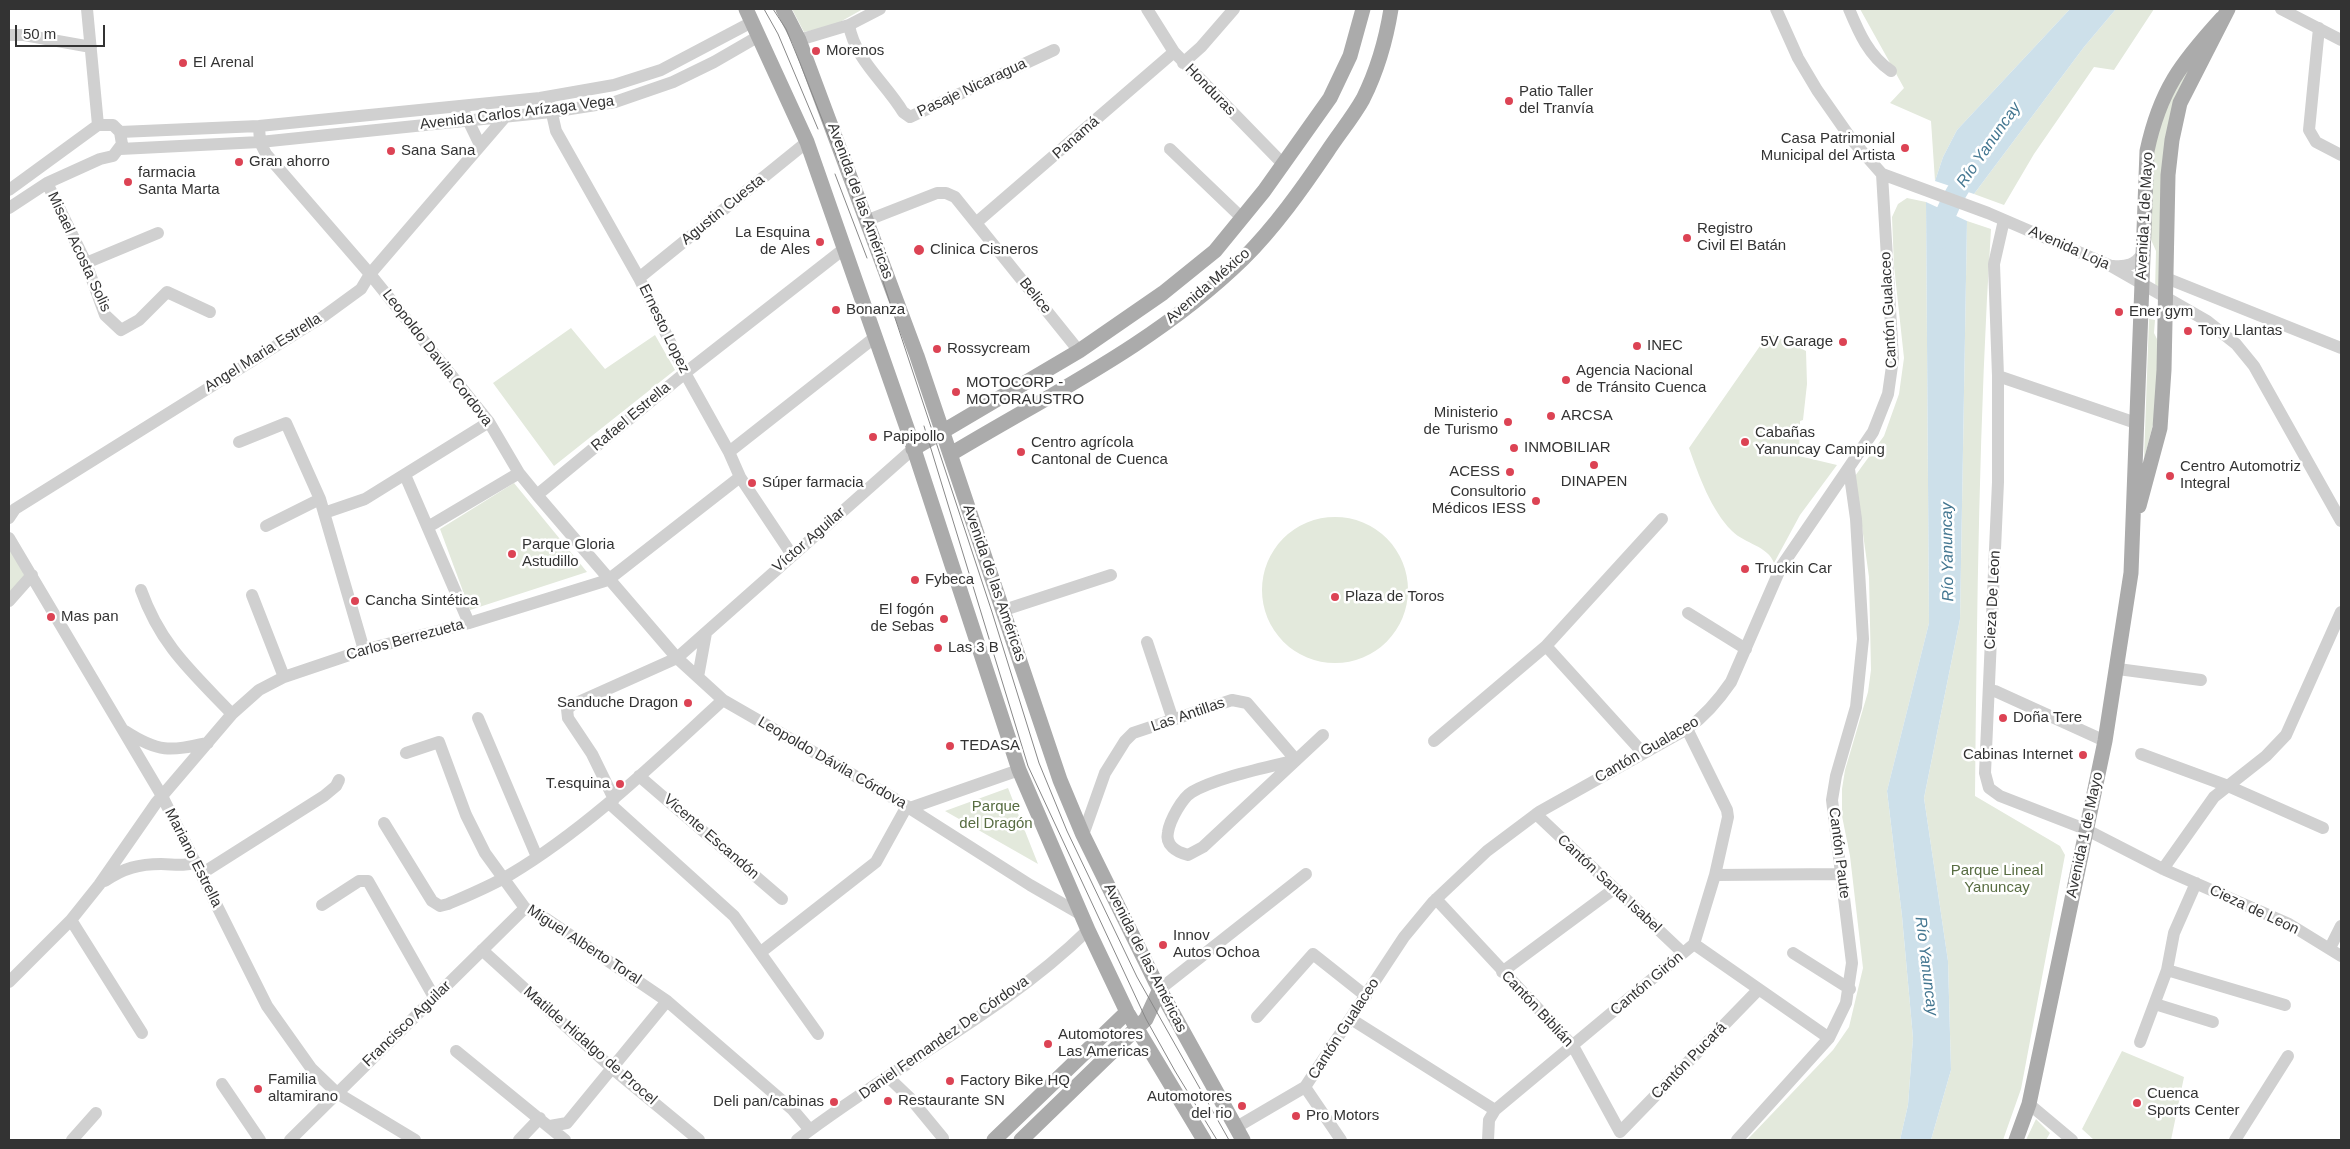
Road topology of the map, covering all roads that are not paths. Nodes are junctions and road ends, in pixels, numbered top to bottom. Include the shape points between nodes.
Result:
1 (87, 9) edge
2 (783, 9) edge
3 (880, 9) edge
4 (1148, 9) edge
5 (1234, 9) edge
6 (1363, 9) edge
7 (1391, 9) edge
8 (1776, 9) edge
9 (1849, 9) edge
10 (2281, 9) edge
11 (2225, 13) edge
12 (752, 22) edge
13 (849, 25) junction
14 (2319, 28) junction
15 (9, 35) edge
16 (799, 40) junction
17 (2341, 40) edge
18 (91, 47) junction
19 (1054, 50) dead end
20 (1174, 52) junction
21 (1184, 63) junction
22 (1891, 71) dead end
23 (549, 96) junction
24 (462, 107) junction
25 (550, 112) junction
26 (505, 117) junction
27 (467, 120) junction
28 (98, 125) junction
29 (259, 126) junction
30 (120, 132) junction
31 (260, 142) junction
32 (807, 142) junction
33 (480, 145) junction
34 (120, 149) junction
35 (1170, 149) dead end
36 (2341, 155) edge
37 (1283, 164) junction
38 (1882, 174) junction
39 (47, 184) junction
40 (9, 190) edge
41 (9, 208) edge
42 (1242, 218) junction
43 (868, 220) junction
44 (2004, 220) junction
45 (977, 222) junction
46 (158, 233) dead end
47 (845, 248) junction
48 (2142, 253) junction
49 (86, 263) junction
50 (2111, 266) junction
51 (370, 274) junction
52 (639, 278) junction
53 (2166, 278) junction
54 (2142, 284) junction
55 (2166, 298) junction
56 (210, 312) dead end
57 (2193, 313) junction
58 (2165, 329) junction
59 (874, 338) junction
60 (2341, 348) edge
61 (1079, 351) junction
62 (685, 373) junction
63 (1998, 376) junction
64 (489, 422) junction
65 (2136, 423) junction
66 (943, 432) junction
67 (239, 442) dead end
68 (913, 449) junction
69 (729, 452) junction
70 (951, 454) junction
71 (1849, 469) junction
72 (519, 473) junction
73 (405, 475) junction
74 (740, 477) junction
75 (536, 494) junction
76 (320, 499) junction
77 (324, 513) junction
78 (9, 518) edge
79 (1662, 519) dead end
80 (2341, 521) edge
81 (266, 526) dead end
82 (428, 526) junction
83 (2133, 527) junction
84 (9, 538) edge
85 (792, 555) junction
86 (1112, 574) dead end
87 (32, 575) junction
88 (608, 580) junction
89 (141, 590) dead end
90 (252, 595) dead end
91 (9, 601) edge
92 (1004, 610) junction
93 (2341, 612) edge
94 (1688, 614) dead end
95 (468, 623) junction
96 (706, 633) junction
97 (1147, 642) dead end
98 (1546, 646) junction
99 (1746, 649) junction
100 (364, 650) junction
101 (677, 658) junction
102 (2118, 669) junction
103 (284, 677) junction
104 (698, 677) junction
105 (2200, 680) dead end
106 (1995, 691) dead end
107 (724, 700) junction
108 (232, 714) junction
109 (478, 718) dead end
110 (1173, 720) junction
111 (1687, 729) junction
112 (123, 730) junction
113 (1324, 735) dead end
114 (1434, 741) dead end
115 (2104, 741) junction
116 (208, 744) junction
117 (406, 753) dead end
118 (1643, 753) junction
119 (2141, 754) dead end
120 (1296, 760) junction
121 (1019, 770) junction
122 (639, 776) junction
123 (339, 780) dead end
124 (2228, 786) junction
125 (162, 796) junction
126 (611, 801) junction
127 (1097, 802) junction
128 (1071, 805) junction
129 (908, 807) junction
130 (1536, 814) junction
131 (384, 823) dead end
132 (2323, 828) dead end
133 (2085, 829) junction
134 (1083, 835) junction
135 (537, 857) junction
136 (196, 862) junction
137 (2163, 869) junction
138 (201, 874) junction
139 (1306, 874) dead end
140 (1841, 874) junction
141 (1715, 876) junction
142 (504, 878) junction
143 (2196, 883) junction
144 (99, 885) junction
145 (1614, 889) junction
146 (782, 899) dead end
147 (1436, 899) junction
148 (322, 905) dead end
149 (525, 908) junction
150 (1082, 915) junction
151 (71, 920) junction
152 (2341, 926) edge
153 (1088, 930) junction
154 (1694, 944) junction
155 (2330, 948) junction
156 (482, 950) junction
157 (761, 952) junction
158 (1683, 953) junction
159 (1793, 953) dead end
160 (2341, 956) edge
161 (2166, 970) junction
162 (1502, 972) junction
163 (9, 982) edge
164 (1160, 989) junction
165 (1759, 989) junction
166 (1850, 989) junction
167 (1366, 996) junction
168 (434, 997) junction
169 (667, 1001) junction
170 (2155, 1004) junction
171 (2285, 1005) dead end
172 (1127, 1012) junction
173 (1257, 1017) dead end
174 (1351, 1019) junction
175 (2213, 1022) dead end
176 (1137, 1028) junction
177 (142, 1033) dead end
178 (818, 1034) dead end
179 (1829, 1038) junction
180 (2140, 1042) dead end
181 (1573, 1046) junction
182 (456, 1052) dead end
183 (2288, 1056) dead end
184 (612, 1069) junction
185 (888, 1077) junction
186 (222, 1084) dead end
187 (1305, 1087) junction
188 (337, 1093) junction
189 (2029, 1104) junction
190 (1495, 1110) junction
191 (96, 1113) dead end
192 (545, 1122) junction
193 (810, 1130) junction
194 (1620, 1132) joint
195 (1239, 1134) edge
196 (72, 1140) edge
197 (260, 1140) edge
198 (290, 1140) edge
199 (415, 1140) edge
200 (519, 1140) edge
201 (565, 1140) edge
202 (699, 1140) edge
203 (797, 1140) edge
204 (943, 1140) edge
205 (994, 1140) edge
206 (1021, 1140) edge
207 (1204, 1140) edge
208 (1341, 1140) edge
209 (1488, 1140) edge
210 (1737, 1140) edge
211 (2016, 1140) edge
212 (2072, 1140) edge
213 (2236, 1140) edge

1 - 18 street
2 - 16 main road, Avenida de las Américas
3 - 13 street
4 - 20 street, Honduras
5 - 21 street
6 - 37 main road, Avenida México via 1339,82
7 - 70 main road, Avenida México via 1377,65 1362,100 1311,176 1244,258 1150,335
8 - 38 street, Avenida Loja via 1798,58 1817,90 1852,140
9 - 22 street via 1864,43 1879,63
10 - 14 street
11 - 48 main road, Avenida 1 de Mayo via 2196,46 2169,85 2157,111 2145,169
11 - 53 main road, Avenida 1 de Mayo via 2180,103 2168,175
12 - 23 street, Avenida Carlos Arízaga Vega via 661,70 614,85
12 - 25 street, Avenida Carlos Arízaga Vega via 714,62 642,95
12 - 32 main road, Avenida de las Américas
13 - 16 street
13 - 19 street, Pasaje Nicaragua via 852,40 862,58 910,117
14 - 17 street
14 - 36 street via 2309,130 2316,142
15 - 18 street
16 - 43 main road, Avenida de las Américas
18 - 28 street
20 - 21 street, Honduras
20 - 45 street, Panamá
21 - 37 street, Honduras
23 - 24 street, Avenida Carlos Arízaga Vega
23 - 25 street, Ernesto Lopez
24 - 27 street
24 - 29 street, Avenida Carlos Arízaga Vega
25 - 26 street, Avenida Carlos Arízaga Vega
25 - 52 street, Ernesto Lopez via 556,130
26 - 27 street, Avenida Carlos Arízaga Vega
26 - 33 street, Angel Maria Estrella
27 - 31 street, Avenida Carlos Arízaga Vega
27 - 33 street
28 - 30 street, Avenida Carlos Arízaga Vega via 113,125
28 - 40 street
29 - 30 street, Avenida Carlos Arízaga Vega
29 - 31 street
30 - 34 street
31 - 34 street, Avenida Carlos Arízaga Vega
31 - 51 street, Leopoldo Davila Cordova via 266,154
32 - 47 main road, Avenida de las Américas
32 - 52 street, Agustin Cuesta
33 - 51 street, Angel Maria Estrella
34 - 39 street, Avenida Carlos Arízaga Vega via 113,156
35 - 42 street
37 - 42 main road, Avenida México
38 - 44 street, Avenida Loja
38 - 71 street, Cantón Gualaceo via 1892,373 1884,406 1873,432
39 - 41 street, Avenida Carlos Arízaga Vega
39 - 49 street, Misael Acosta Solis
42 - 61 main road, Avenida México via 1215,251 1189,273
43 - 45 street, Belice via 937,193 946,193 955,197
43 - 66 main road, Avenida de las Américas
44 - 50 street, Avenida Loja
44 - 63 street, Cieza De Leon via 1994,264
45 - 61 street, Belice
46 - 49 street
47 - 59 main road, Avenida de las Américas
47 - 62 street, Rafael Estrella
48 - 50 street via 2138,261 2127,267
48 - 54 main road, Avenida 1 de Mayo
49 - 56 street, Misael Acosta Solis via 106,315 121,330 138,320 167,292
50 - 54 street, Avenida Loja
51 - 64 street, Leopoldo Davila Cordova
51 - 78 street, Angel Maria Estrella via 361,289 324,316 16,509
52 - 62 street, Ernesto Lopez
53 - 55 main road, Avenida 1 de Mayo
53 - 60 street
54 - 55 street, Avenida Loja
54 - 65 main road, Avenida 1 de Mayo
55 - 57 street, Avenida Loja
55 - 58 main road, Avenida 1 de Mayo
57 - 58 street via 2174,314
57 - 80 street, Avenida Loja via 2236,344 2254,366
58 - 83 main road, Avenida 1 de Mayo via 2160,428
59 - 68 main road, Avenida de las Américas
59 - 69 street
61 - 66 main road, Avenida México
62 - 69 street, Ernesto Lopez
62 - 75 street, Rafael Estrella
63 - 65 street
63 - 133 street, Cieza De Leon via 1998,482 1985,773 1989,788 2000,796
64 - 72 street, Leopoldo Davila Cordova
64 - 73 street
65 - 83 main road, Avenida 1 de Mayo
66 - 68 main road, Avenida México
66 - 70 main road, Avenida de las Américas
67 - 76 street via 286,423
68 - 85 street, Víctor Aguilar
68 - 121 main road, Avenida de las Américas
69 - 74 street, Ernesto Lopez
70 - 92 main road, Avenida de las Américas
71 - 99 street, Cantón Gualaceo via 1781,567
71 - 140 street, Cantón Paute via 1856,519 1863,635 1856,707 1832,796
72 - 75 street, Leopoldo Davila Cordova
72 - 82 street
73 - 77 street via 365,498
73 - 82 street
74 - 85 street, Ernesto Lopez
74 - 88 street, Carlos Berrezueta
75 - 88 street, Leopoldo Davila Cordova
76 - 77 street
76 - 81 street
77 - 100 street
79 - 98 street
82 - 95 street
83 - 102 main road, Avenida 1 de Mayo via 2132,574
84 - 87 street, Mariano Estrella
85 - 96 street, Víctor Aguilar
86 - 92 street
87 - 91 street
87 - 112 street, Mariano Estrella
88 - 95 street, Carlos Berrezueta
88 - 101 street, Leopoldo Dávila Córdova
89 - 108 street via 164,641
90 - 103 street
92 - 128 main road, Avenida de las Américas
93 - 124 street via 2286,735 2266,756
94 - 99 street
95 - 100 street, Carlos Berrezueta
96 - 101 street, Víctor Aguilar
96 - 104 street
97 - 110 street
98 - 114 street
98 - 118 street
99 - 111 street, Cantón Gualaceo via 1721,698 1703,718
100 - 103 street, Carlos Berrezueta
101 - 104 street, Leopoldo Dávila Córdova
101 - 126 street, Víctor Aguilar via 567,709 568,718 592,754
102 - 105 street
102 - 115 main road, Avenida 1 de Mayo
103 - 108 street, Carlos Berrezueta via 259,690
104 - 107 street, Leopoldo Dávila Córdova
106 - 115 street
107 - 122 street
107 - 129 street, Leopoldo Dávila Córdova
108 - 116 street, Carlos Berrezueta
109 - 135 street
110 - 120 street, Las Antillas via 1240,700 1247,703
110 - 127 street, Las Antillas via 1133,733 1125,741 1105,773
111 - 118 street, Cantón Gualaceo
111 - 141 street, Cantón Girón via 1728,814
112 - 116 street via 148,746 176,750
112 - 125 street, Mariano Estrella
113 - 120 street
115 - 133 main road, Avenida 1 de Mayo
116 - 125 street, Carlos Berrezueta
117 - 142 street, Miguel Alberto Toral via 439,742 466,815 485,853
118 - 130 street, Cantón Gualaceo
119 - 124 street
120 - 120 street via 1239,775 1190,793 1170,826 1169,844 1188,855 1204,847
121 - 129 street
121 - 150 main road, Avenida de las Américas
122 - 126 street
122 - 146 street, Vicente Escandón
123 - 138 street via 324,796
124 - 132 street
124 - 137 street via 2209,802
125 - 136 street, Mariano Estrella
125 - 144 street, Carlos Berrezueta
126 - 135 street
126 - 157 street via 734,916
127 - 128 street via 1085,808
127 - 134 street, Las Antillas
128 - 134 main road, Avenida de las Américas
129 - 150 street, Leopoldo Dávila Córdova
129 - 157 street via 876,862
130 - 145 street, Cantón Santa Isabel
130 - 147 street, Cantón Gualaceo via 1487,851
131 - 142 street via 432,901 440,906
133 - 137 street, Cieza De Leon
133 - 189 main road, Avenida 1 de Mayo
134 - 164 main road, Avenida de las Américas
135 - 142 street
136 - 138 street, Mariano Estrella
136 - 144 street, Carlos Berrezueta via 187,866 139,865 118,872
137 - 143 street, Cieza de Leon
138 - 188 street, Mariano Estrella via 267,1006 311,1068
139 - 164 street
140 - 141 street
140 - 166 street, Cantón Paute via 1852,967
141 - 154 street, Cantón Girón
142 - 149 street, Miguel Alberto Toral
143 - 155 street, Cieza de Leon via 2289,924
143 - 161 street via 2174,933
144 - 151 street, Carlos Berrezueta
145 - 158 street, Cantón Santa Isabel
145 - 162 street
147 - 162 street, Cantón Biblián
147 - 167 street, Cantón Gualaceo via 1404,937
148 - 168 street via 359,881 368,881
149 - 156 street, Francisco Aguilar
149 - 169 street, Miguel Alberto Toral
150 - 153 main road, Avenida de las Américas
151 - 163 street, Carlos Berrezueta
151 - 177 street
152 - 155 street
153 - 172 main road, Avenida de las Américas
153 - 185 street, Daniel Fernandez De Córdova via 1052,963 943,1042
154 - 158 street, Cantón Girón
154 - 165 street
155 - 160 street, Cieza de Leon
156 - 168 street, Francisco Aguilar
156 - 184 street, Matilde Hidalgo de Procel
157 - 178 street
158 - 181 street, Cantón Girón
159 - 166 street
161 - 170 street
161 - 171 street
162 - 181 street, Cantón Biblián
164 - 176 main road via 1146,1019
164 - 195 main road, Avenida de las Américas
165 - 179 street
165 - 194 street, Cantón Pucará
166 - 179 street, Cantón Paute
167 - 173 street via 1312,954
167 - 174 street, Cantón Gualaceo
168 - 188 street, Francisco Aguilar
169 - 184 street
169 - 193 street, Miguel Alberto Toral via 793,1110
170 - 175 street
170 - 180 street
172 - 176 main road, Avenida de las Américas
172 - 205 main road
174 - 187 street, Cantón Gualaceo
174 - 190 street
176 - 206 main road
176 - 207 main road, Avenida de las Américas
179 - 210 street, Cantón Paute
181 - 190 street, Cantón Girón
181 - 194 street, Cantón Biblián
182 - 192 street
183 - 213 street
184 - 192 street via 566,1123
184 - 202 street, Matilde Hidalgo de Procel
185 - 193 street, Daniel Fernandez De Córdova
185 - 204 street via 910,1098
186 - 197 street
187 - 195 street, Cantón Gualaceo
187 - 208 street
188 - 198 street, Francisco Aguilar
188 - 199 street, Mariano Estrella
189 - 211 main road, Avenida 1 de Mayo
189 - 212 street
190 - 209 street via 1487,1129
191 - 196 street
192 - 200 street
192 - 201 street
193 - 203 street, Daniel Fernandez De Córdova

